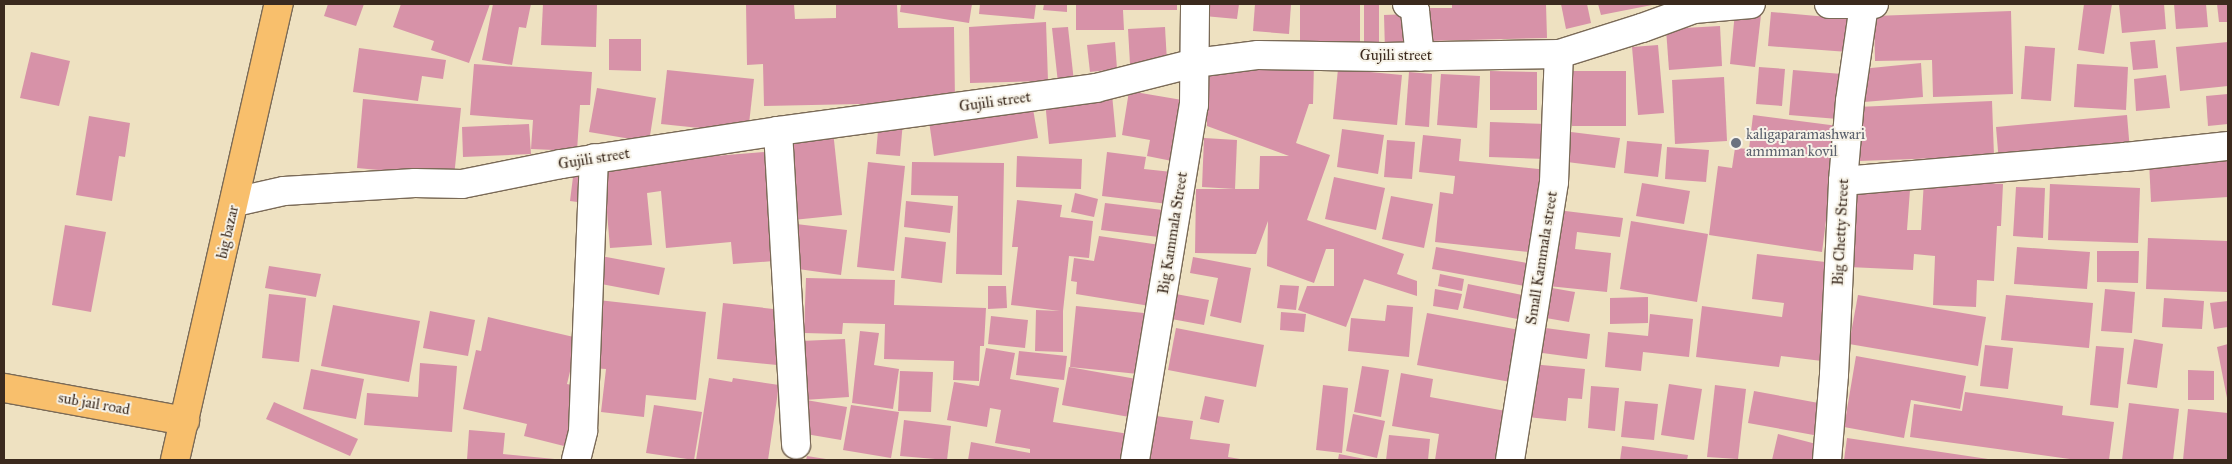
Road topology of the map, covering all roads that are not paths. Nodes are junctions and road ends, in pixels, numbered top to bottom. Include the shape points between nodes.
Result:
1 (279, 4) edge
2 (1195, 4) edge
3 (1407, 4) edge
4 (1751, 4) edge
5 (1829, 4) edge
6 (1869, 4) edge
7 (1693, 6) edge
8 (1559, 54) junction
9 (1420, 57) junction
10 (1195, 63) junction
11 (778, 131) junction
12 (2228, 146) edge
13 (594, 158) junction
14 (1844, 181) junction
15 (235, 202) junction
16 (4, 388) edge
17 (184, 421) junction
18 (796, 444) dead end
19 (175, 460) edge
20 (576, 460) edge
21 (1136, 460) edge
22 (1510, 460) edge
23 (1827, 460) edge

1 - 15 main road, big bazar
2 - 10 street, Big Kammala Street
3 - 9 street via 1415,11
4 - 7 street, Gujili street
5 - 6 street
6 - 14 street, Big Chetty Street via 1850,101
7 - 8 street, Gujili street via 1642,28
8 - 9 street, Gujili street
8 - 22 street, Small Kammala street via 1554,182
9 - 10 street, Gujili street via 1258,55
10 - 11 street, Gujili street via 1096,88
10 - 21 street, Big Kammala Street via 1194,105
11 - 13 street, Gujili street
11 - 18 street
12 - 14 street
13 - 15 street, Gujili street via 462,184 415,183 284,191
13 - 20 street via 583,431
14 - 23 street, Big Chetty Street
15 - 17 main road, big bazar
16 - 17 main road, sub jail road
17 - 19 main road, big bazar

